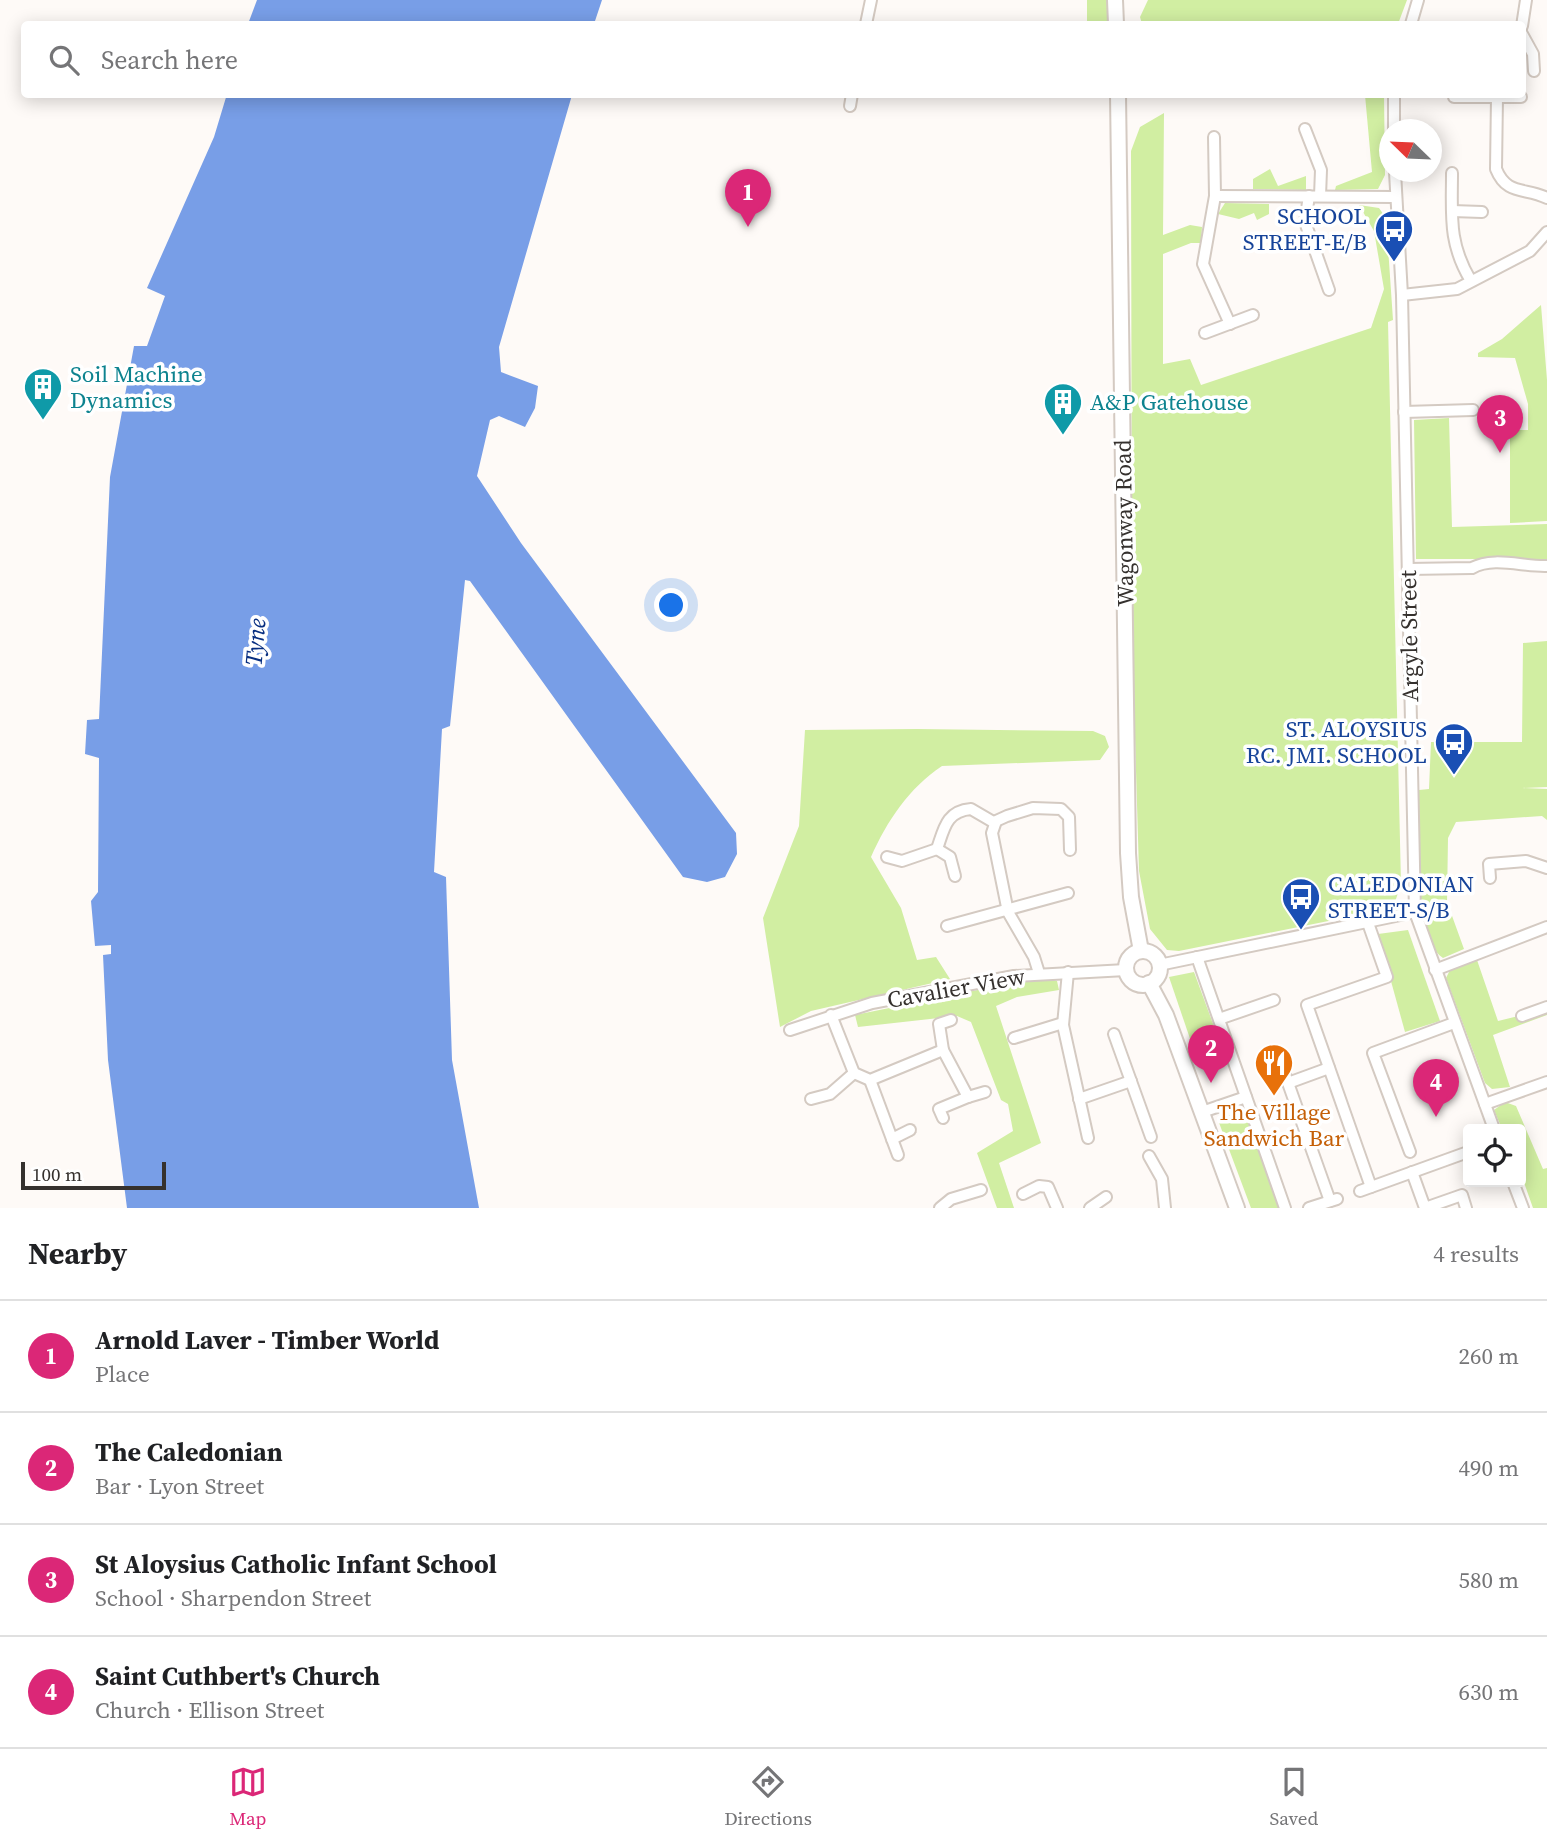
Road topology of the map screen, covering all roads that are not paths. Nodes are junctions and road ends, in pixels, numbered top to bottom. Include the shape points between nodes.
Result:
1 (871, 0) edge
2 (1115, 0) edge
3 (1418, 0) edge
4 (1526, 0) edge
5 (867, 21) edge
6 (1116, 21) edge
7 (1412, 21) edge
8 (1524, 21) edge
9 (1526, 41) edge
10 (1534, 71) dead end
11 (1118, 98) edge
12 (1394, 98) edge
13 (1454, 98) edge
14 (1497, 98) edge
15 (1454, 111) dead end
16 (1394, 119) edge
17 (1305, 128) dead end
18 (1214, 137) dead end
19 (1452, 173) dead end
20 (1395, 182) edge
21 (1215, 196) junction
22 (1314, 196) junction
23 (1395, 197) junction
24 (1547, 198) edge
25 (1452, 211) junction
26 (1482, 212) dead end
27 (1547, 232) edge
28 (1471, 281) junction
29 (1329, 290) dead end
30 (1402, 295) junction
31 (1253, 315) dead end
32 (1230, 324) junction
33 (1205, 333) dead end
34 (1473, 410) dead end
35 (1404, 412) junction
36 (1547, 566) edge
37 (1408, 569) junction
38 (995, 823) junction
39 (937, 849) junction
40 (1070, 850) dead end
41 (887, 857) dead end
42 (1547, 868) edge
43 (955, 876) dead end
44 (1490, 878) dead end
45 (1068, 893) dead end
46 (1008, 910) junction
47 (1415, 912) junction
48 (1368, 923) junction
49 (947, 926) dead end
50 (1547, 926) edge
51 (1141, 951) junction
52 (1197, 957) junction
53 (1159, 965) junction
54 (1126, 970) junction
55 (1435, 970) junction
56 (1068, 972) junction
57 (1039, 973) junction
58 (1149, 983) junction
59 (1274, 1000) dead end
60 (1547, 1007) edge
61 (831, 1015) junction
62 (1522, 1016) dead end
63 (1219, 1019) junction
64 (951, 1020) dead end
65 (1063, 1023) junction
66 (1454, 1023) junction
67 (790, 1030) dead end
68 (1114, 1034) dead end
69 (1014, 1038) dead end
70 (943, 1050) junction
71 (1282, 1066) dead end
72 (1329, 1068) junction
73 (854, 1073) junction
74 (870, 1080) junction
75 (1131, 1081) junction
76 (1547, 1082) edge
77 (1288, 1083) junction
78 (985, 1092) dead end
79 (968, 1097) junction
80 (1246, 1097) junction
81 (1079, 1099) junction
82 (811, 1100) dead end
83 (1485, 1104) junction
84 (1202, 1112) junction
85 (943, 1118) dead end
86 (1492, 1124) edge
87 (910, 1130) dead end
88 (1151, 1137) dead end
89 (1088, 1138) dead end
90 (892, 1139) junction
91 (1410, 1152) dead end
92 (1463, 1154) edge
93 (898, 1156) dead end
94 (1149, 1156) dead end
95 (1412, 1172) junction
96 (1515, 1187) edge
97 (981, 1190) dead end
98 (1023, 1195) dead end
99 (1106, 1197) dead end
100 (940, 1208) edge
101 (1057, 1208) edge
102 (1090, 1208) edge
103 (1165, 1208) edge
104 (1237, 1208) edge
105 (1284, 1208) edge
106 (1309, 1208) edge
107 (1466, 1208) edge
108 (1523, 1208) edge

1 - 5 street
2 - 6 main road
3 - 7 street
4 - 8 street
9 - 10 street
11 - 51 main road, Wagonway Road via 1128,853
12 - 16 street
13 - 15 street
14 - 24 street via 1496,169 1500,178 1510,189
17 - 22 street via 1321,170
18 - 21 street
19 - 25 street
20 - 23 street, Argyle Street
21 - 22 street
21 - 32 street via 1203,264
22 - 23 street
22 - 29 street via 1305,222
23 - 30 street, Argyle Street
25 - 26 street
25 - 28 street via 1455,249
27 - 28 street via 1530,251
28 - 30 street via 1457,289
30 - 35 street, Argyle Street
31 - 32 street
32 - 33 street
34 - 35 street
35 - 37 street, Argyle Street
36 - 37 street via 1480,563 1472,568
37 - 47 street, Argyle Street
38 - 39 street via 971,808 956,812 948,818
38 - 40 street via 1028,809 1061,809 1069,817
38 - 46 street via 992,840
39 - 41 street via 902,861
39 - 43 street via 950,857
42 - 44 street via 1526,861 1489,864
45 - 46 street
46 - 49 street
46 - 57 street
47 - 48 street
47 - 55 street, Argyle Street
48 - 52 street
48 - 72 street via 1387,977 1307,1005
50 - 55 street
51 - 53 main road via 1154,955
51 - 54 main road via 1129,958
52 - 53 street
52 - 63 street
53 - 58 main road via 1158,975
54 - 56 street, Cavalier View
54 - 58 main road via 1134,982
55 - 66 street, Argyle Street
56 - 57 street, Cavalier View
56 - 65 street
57 - 61 street, Cavalier View via 872,1003
58 - 84 main road
59 - 63 street
60 - 62 street
61 - 67 street, Cavalier View
61 - 73 street
63 - 80 street
64 - 70 street via 939,1024
65 - 69 street
65 - 81 street
66 - 83 street, Argyle Street
66 - 91 street via 1373,1053
68 - 75 street
70 - 74 street
70 - 79 street
71 - 77 street
72 - 77 street
72 - 95 street via 1366,1189
73 - 74 street
73 - 82 street via 830,1094
74 - 90 street
75 - 81 street
75 - 88 street
76 - 83 street
77 - 106 street via 1334,1200
78 - 79 street
79 - 85 street via 939,1109
80 - 84 street
80 - 105 street
81 - 89 street
83 - 86 street, Argyle Street
84 - 104 main road
87 - 90 street
90 - 93 street
92 - 95 street
94 - 103 street via 1162,1179
95 - 107 street via 1425,1208 1462,1195
96 - 108 street
97 - 100 street via 951,1199
98 - 101 street via 1039,1186 1048,1187
99 - 102 street

